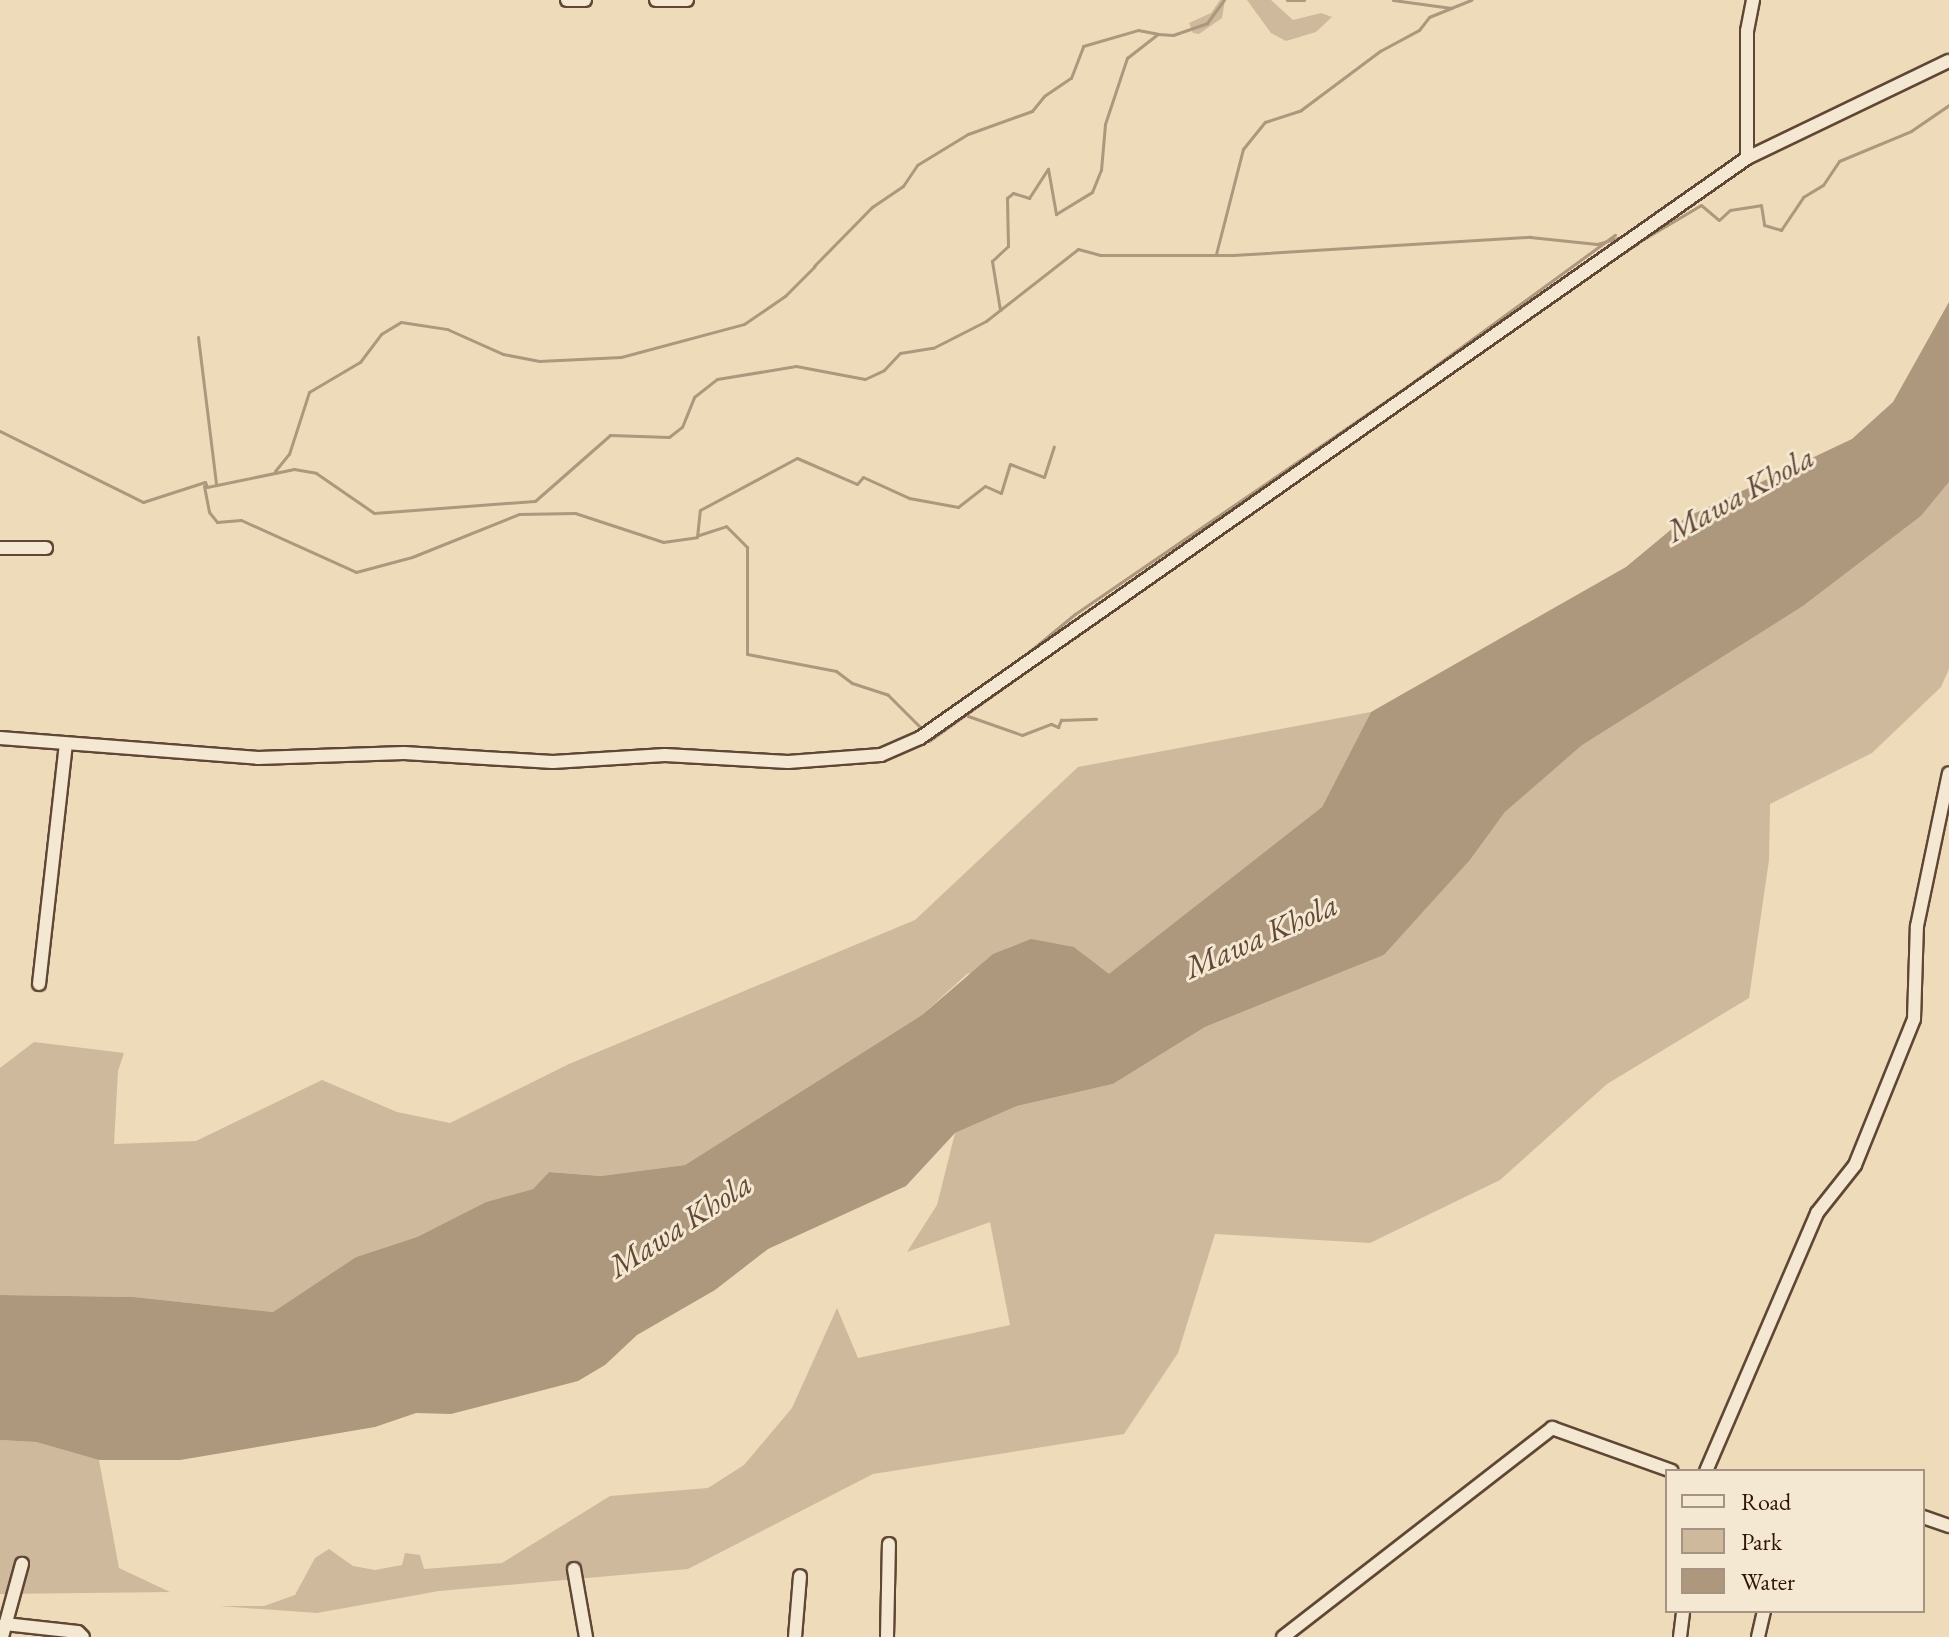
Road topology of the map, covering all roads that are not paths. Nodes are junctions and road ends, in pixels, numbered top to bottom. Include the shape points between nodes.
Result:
1 (567, 0) edge
2 (585, 0) edge
3 (656, 0) edge
4 (687, 0) edge
5 (1753, 0) edge
6 (1949, 61) edge
7 (1747, 158) junction
8 (0, 548) edge
9 (46, 548) dead end
10 (0, 738) edge
11 (66, 745) junction
12 (1949, 773) edge
13 (39, 984) dead end
14 (1666, 1469) edge
15 (1707, 1469) edge
16 (1925, 1518) edge
17 (1949, 1526) edge
18 (889, 1544) dead end
19 (22, 1564) dead end
20 (574, 1569) dead end
21 (800, 1576) dead end
22 (1683, 1613) edge
23 (1764, 1613) edge
24 (5, 1624) junction
25 (2, 1637) edge
26 (83, 1637) edge
27 (586, 1637) edge
28 (795, 1637) edge
29 (887, 1637) edge
30 (1283, 1637) edge
31 (1680, 1637) edge
32 (1758, 1637) edge

1 - 2 street
3 - 4 street
5 - 7 street via 1747,31
6 - 7 street
7 - 11 street via 920,738 881,755 788,762 665,755 553,762 404,753 258,758
8 - 9 street
10 - 11 street
11 - 13 street
12 - 15 street via 1917,926 1914,1019 1855,1165 1817,1213
14 - 30 street via 1552,1428
16 - 17 street
18 - 29 street
19 - 24 street
20 - 27 street
21 - 28 street
22 - 31 street
23 - 32 street
24 - 25 street
24 - 26 street via 78,1632

